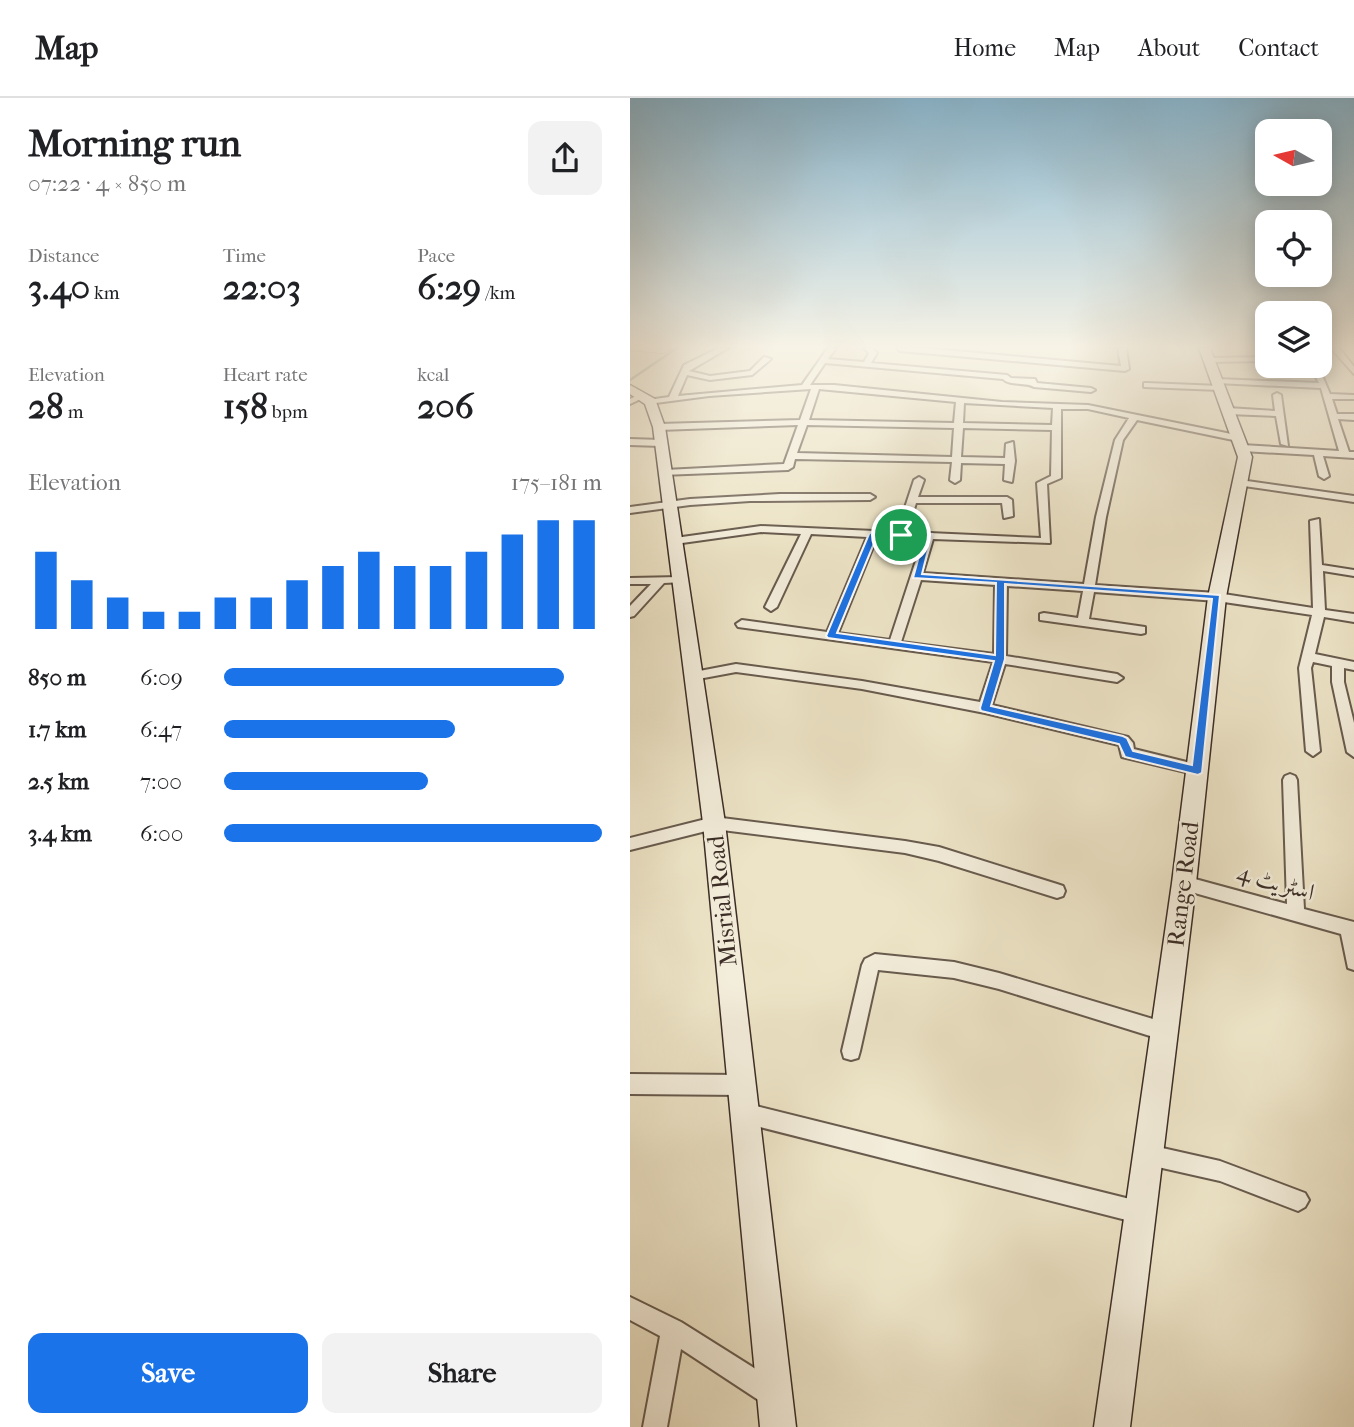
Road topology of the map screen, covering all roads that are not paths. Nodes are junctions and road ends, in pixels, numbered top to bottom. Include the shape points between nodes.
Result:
1 (649, 410) edge
2 (808, 410) edge
3 (959, 410) edge
4 (1057, 410) edge
5 (1102, 410) edge
6 (1279, 410) edge
7 (1331, 410) edge
8 (1228, 411) joint
9 (1279, 414) junction
10 (1333, 416) junction
11 (1134, 417) junction
12 (1354, 417) edge
13 (804, 422) junction
14 (958, 426) junction
15 (1057, 428) junction
16 (660, 435) junction
17 (630, 442) edge
18 (1240, 443) junction
19 (1010, 444) dead end
20 (1285, 444) dead end
21 (1318, 453) junction
22 (1349, 455) edge
23 (792, 456) junction
24 (957, 460) junction
25 (1010, 461) junction
26 (665, 473) junction
27 (1324, 476) dead end
28 (919, 480) dead end
29 (956, 480) dead end
30 (1009, 480) dead end
31 (1241, 483) junction
32 (870, 497) dead end
33 (1354, 499) edge
34 (913, 500) junction
35 (669, 503) junction
36 (630, 510) edge
37 (1008, 516) dead end
38 (1315, 522) dead end
39 (807, 531) junction
40 (873, 534) junction
41 (901, 535) junction
42 (929, 536) junction
43 (675, 541) junction
44 (1317, 568) junction
45 (1354, 573) edge
46 (916, 576) junction
47 (670, 580) junction
48 (1001, 581) junction
49 (630, 582) edge
50 (1089, 586) junction
51 (1217, 597) junction
52 (771, 607) dead end
53 (1319, 612) junction
54 (630, 613) edge
55 (1044, 617) dead end
56 (1354, 618) edge
57 (1083, 623) junction
58 (742, 624) dead end
59 (1141, 630) dead end
60 (831, 636) junction
61 (894, 645) junction
62 (1309, 657) junction
63 (1000, 659) junction
64 (1338, 663) junction
65 (1354, 666) edge
66 (693, 676) junction
67 (1117, 678) dead end
68 (985, 708) junction
69 (1312, 751) dead end
70 (1354, 752) edge
71 (1198, 770) junction
72 (1290, 780) dead end
73 (713, 823) junction
74 (630, 844) edge
75 (1184, 883) junction
76 (1057, 891) dead end
77 (1296, 914) junction
78 (1352, 930) edge
79 (1354, 961) edge
80 (1163, 1031) junction
81 (852, 1051) dead end
82 (630, 1084) edge
83 (741, 1085) junction
84 (744, 1113) junction
85 (1149, 1155) junction
86 (1298, 1200) dead end
87 (1142, 1213) junction
88 (630, 1308) edge
89 (673, 1330) junction
90 (774, 1395) junction
91 (655, 1427) edge
92 (778, 1427) edge
93 (1112, 1427) edge

1 - 16 main road, Misrial Road
2 - 13 street
3 - 14 street
4 - 15 street
5 - 11 street
6 - 9 street
7 - 10 street
8 - 9 street
8 - 18 main road, Range Road
9 - 20 street
10 - 12 street
10 - 22 street
11 - 18 street
11 - 50 street via 1119,440
13 - 14 street
13 - 16 street
13 - 23 street
14 - 15 street
14 - 24 street
15 - 42 street via 1056,478 1042,483 1046,541
16 - 17 street
16 - 26 main road, Misrial Road
18 - 21 street
18 - 31 main road, Range Road via 1245,457
19 - 25 street
21 - 22 street
21 - 27 street
23 - 24 street
23 - 26 street via 788,467
24 - 25 street
24 - 29 street
25 - 30 street
26 - 35 main road, Misrial Road
28 - 34 street
31 - 33 street
31 - 51 main road, Range Road
32 - 35 street via 766,496
34 - 37 street via 1007,500
34 - 41 street
35 - 36 street
35 - 43 main road, Misrial Road
38 - 44 street
39 - 40 street
39 - 43 street via 761,529
39 - 52 street
40 - 41 street
40 - 60 street
41 - 42 street
42 - 46 street
43 - 47 main road, Misrial Road
44 - 45 street
44 - 53 street
46 - 48 street
46 - 61 street
47 - 49 street
47 - 54 street
47 - 66 main road, Misrial Road
48 - 50 street
48 - 63 street
50 - 51 street
50 - 57 street
51 - 53 street
51 - 71 main road, Range Road
53 - 56 street
53 - 62 street
55 - 57 street
57 - 59 street
58 - 60 street
60 - 61 street
61 - 63 street
62 - 64 street
62 - 69 street via 1305,668
63 - 67 street
63 - 68 street
64 - 65 street
64 - 70 street
66 - 68 street via 736,668
66 - 73 main road, Misrial Road
68 - 71 street via 1123,741 1129,754
71 - 75 main road, Range Road
72 - 77 street
73 - 74 street
73 - 76 street via 905,847
73 - 83 main road, Misrial Road
75 - 77 street, اسٹریٹ 4
75 - 80 main road, Range Road
77 - 78 street, اسٹریٹ 4
78 - 79 street
80 - 81 street via 954,970 875,962
80 - 85 main road, Range Road
82 - 83 street
83 - 84 main road, Misrial Road
84 - 87 street
84 - 90 main road, Misrial Road
85 - 86 street via 1220,1171
85 - 87 main road, Range Road
87 - 93 main road, Range Road
88 - 89 street
89 - 90 street
89 - 91 street
90 - 92 main road, Misrial Road

